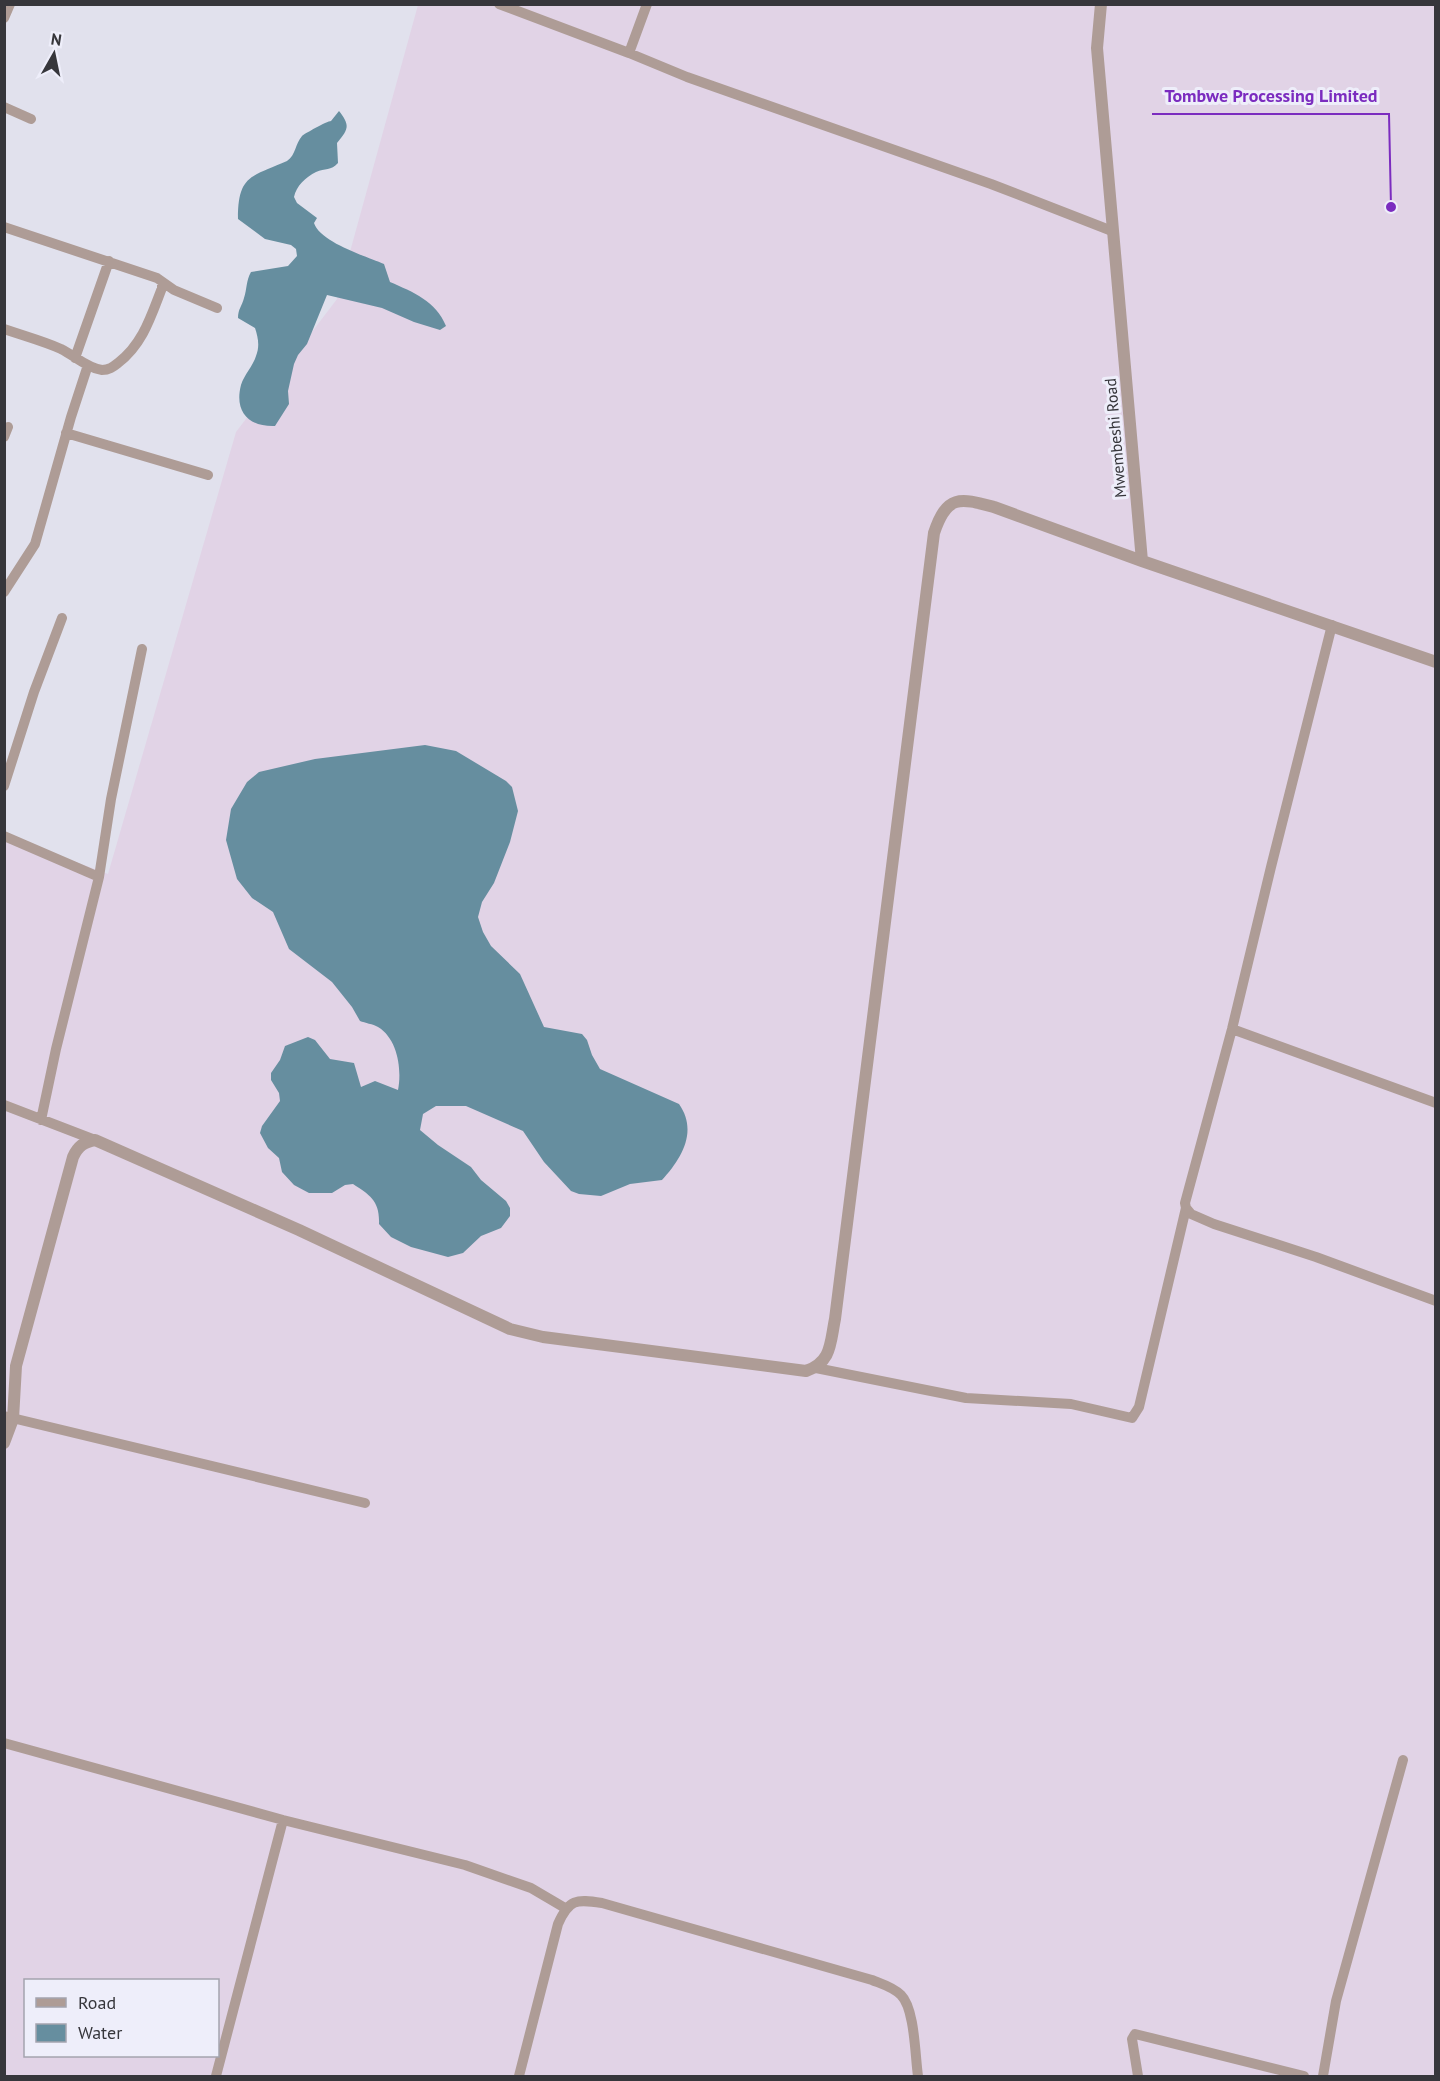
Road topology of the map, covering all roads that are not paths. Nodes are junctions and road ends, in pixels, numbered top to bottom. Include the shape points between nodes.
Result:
1 (10, 4) edge
2 (499, 4) edge
3 (647, 4) edge
4 (1101, 4) edge
5 (4, 18) edge
6 (629, 52) junction
7 (4, 107) edge
8 (31, 119) dead end
9 (4, 227) edge
10 (1112, 231) junction
11 (109, 261) junction
12 (162, 282) junction
13 (217, 308) dead end
14 (4, 329) edge
15 (75, 358) junction
16 (88, 366) junction
17 (66, 433) junction
18 (208, 475) dead end
19 (1142, 561) junction
20 (4, 592) edge
21 (62, 618) dead end
22 (1332, 625) junction
23 (142, 649) dead end
24 (1436, 662) edge
25 (4, 786) edge
26 (4, 836) edge
27 (99, 877) junction
28 (1232, 1029) junction
29 (1436, 1103) edge
30 (4, 1105) edge
31 (41, 1120) junction
32 (95, 1140) junction
33 (1185, 1208) junction
34 (1436, 1301) edge
35 (816, 1368) junction
36 (9, 1418) edge
37 (4, 1443) edge
38 (365, 1503) dead end
39 (4, 1743) edge
40 (1404, 1760) dead end
41 (283, 1820) junction
42 (565, 1908) junction
43 (216, 2076) edge
44 (519, 2076) edge
45 (918, 2076) edge
46 (1138, 2076) edge
47 (1304, 2076) edge
48 (1323, 2076) edge

1 - 5 street
2 - 6 street
3 - 6 street
4 - 10 street, Mwembeshi Road via 1097,48
6 - 10 street
7 - 8 street
9 - 11 street
10 - 19 street, Mwembeshi Road
11 - 12 street
11 - 15 street
12 - 13 street
12 - 16 street via 135,348 110,369
14 - 15 street via 41,340
15 - 16 street
16 - 17 street
17 - 18 street
17 - 20 street via 35,544
19 - 22 street
19 - 35 street via 969,500 955,502 939,517 835,1319 827,1356
21 - 25 street
22 - 24 street
22 - 28 street
23 - 27 street
26 - 27 street
27 - 31 street
28 - 29 street
28 - 33 street
30 - 31 street
31 - 32 street
32 - 35 street via 510,1329 684,1356 806,1371
32 - 36 street via 78,1148 74,1156 16,1366
33 - 34 street via 1214,1224
33 - 35 street via 1139,1407 1132,1418 1071,1404 966,1398
36 - 37 street
36 - 38 street
39 - 41 street
40 - 48 street via 1336,2001
41 - 42 street via 465,1865 531,1888
41 - 43 street
42 - 44 street
42 - 45 street via 584,1900 602,1903 891,1987 908,2003
46 - 47 street via 1132,2039 1135,2034

